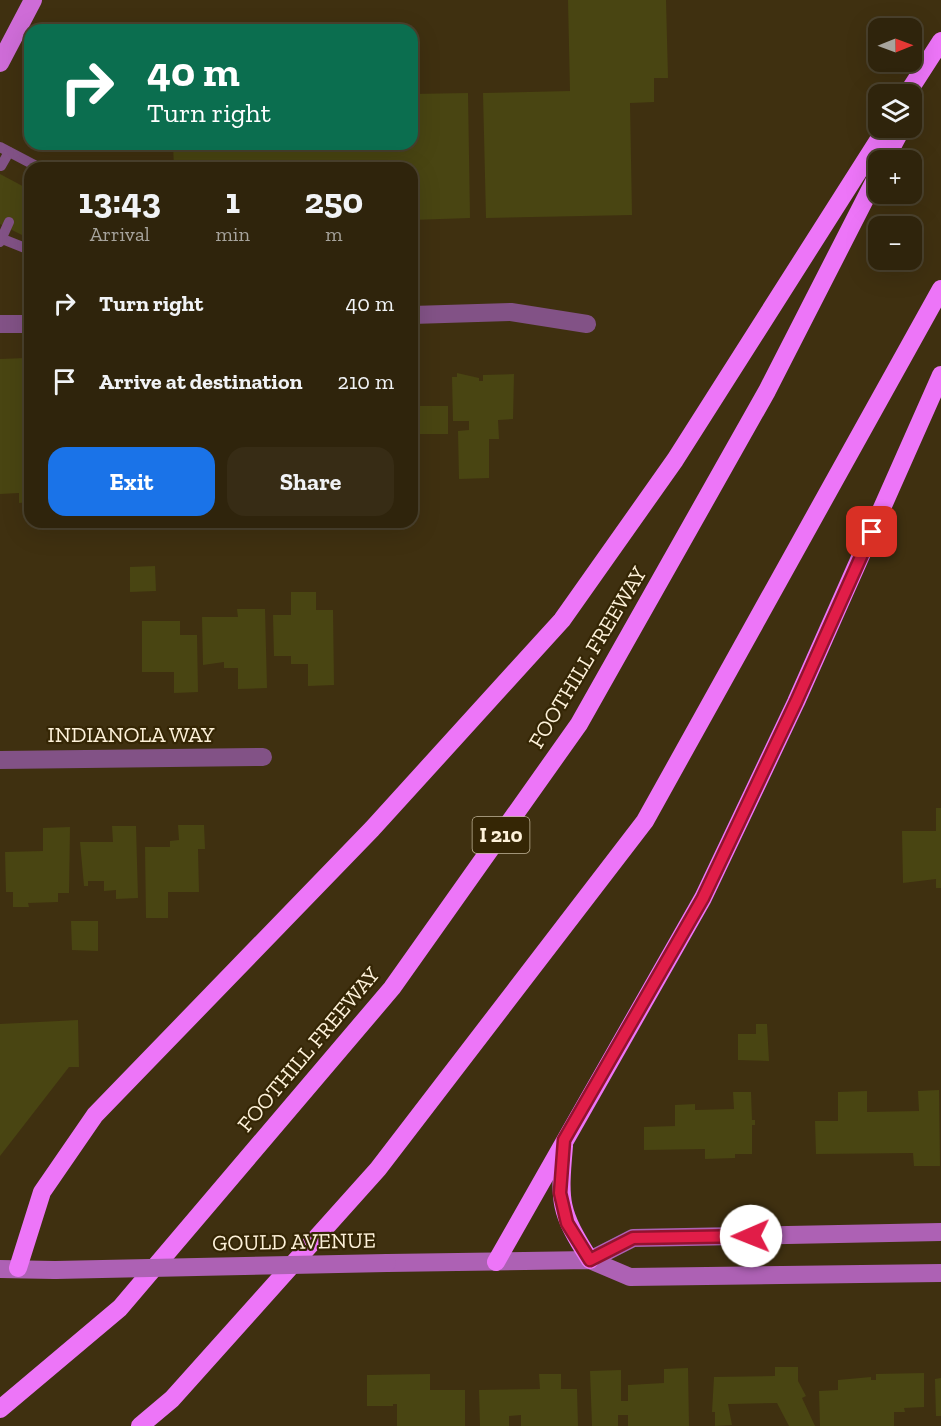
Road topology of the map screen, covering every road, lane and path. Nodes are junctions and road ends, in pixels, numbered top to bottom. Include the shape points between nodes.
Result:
1 (33, 0) edge
2 (941, 40) edge
3 (941, 51) edge
4 (0, 63) edge
5 (913, 84) edge
6 (922, 88) edge
7 (880, 138) edge
8 (5, 150) edge
9 (27, 162) edge
10 (1, 166) edge
11 (868, 194) edge
12 (9, 222) dead end
13 (0, 239) edge
14 (24, 248) edge
15 (941, 289) edge
16 (418, 315) edge
17 (0, 324) edge
18 (24, 324) edge
19 (587, 324) dead end
20 (941, 375) edge
21 (263, 757) dead end
22 (0, 760) edge
23 (564, 1140) junction
24 (941, 1232) edge
25 (590, 1260) junction
26 (496, 1262) junction
27 (9, 1268) edge
28 (941, 1273) edge
29 (0, 1409) edge
30 (140, 1426) edge

1 - 4 main road
2 - 5 highway
3 - 6 highway
7 - 27 highway via 675,460 562,620 372,829 95,1115 42,1192
8 - 9 lane
8 - 10 lane
11 - 29 highway, FOOTHILL FREEWAY / I 210 via 767,391 579,724 392,988 120,1308
12 - 13 lane
13 - 14 lane
15 - 30 highway via 645,821 378,1169 172,1399
16 - 19 street via 511,312
17 - 18 street
20 - 23 highway via 796,702 703,898
21 - 22 street, INDIANOLA WAY
23 - 25 highway via 560,1193 567,1223
23 - 26 highway
24 - 25 street, GOULD AVENUE via 633,1238
25 - 26 street, GOULD AVENUE
25 - 28 street, GOULD AVENUE via 630,1277
26 - 27 street, GOULD AVENUE, bridge

